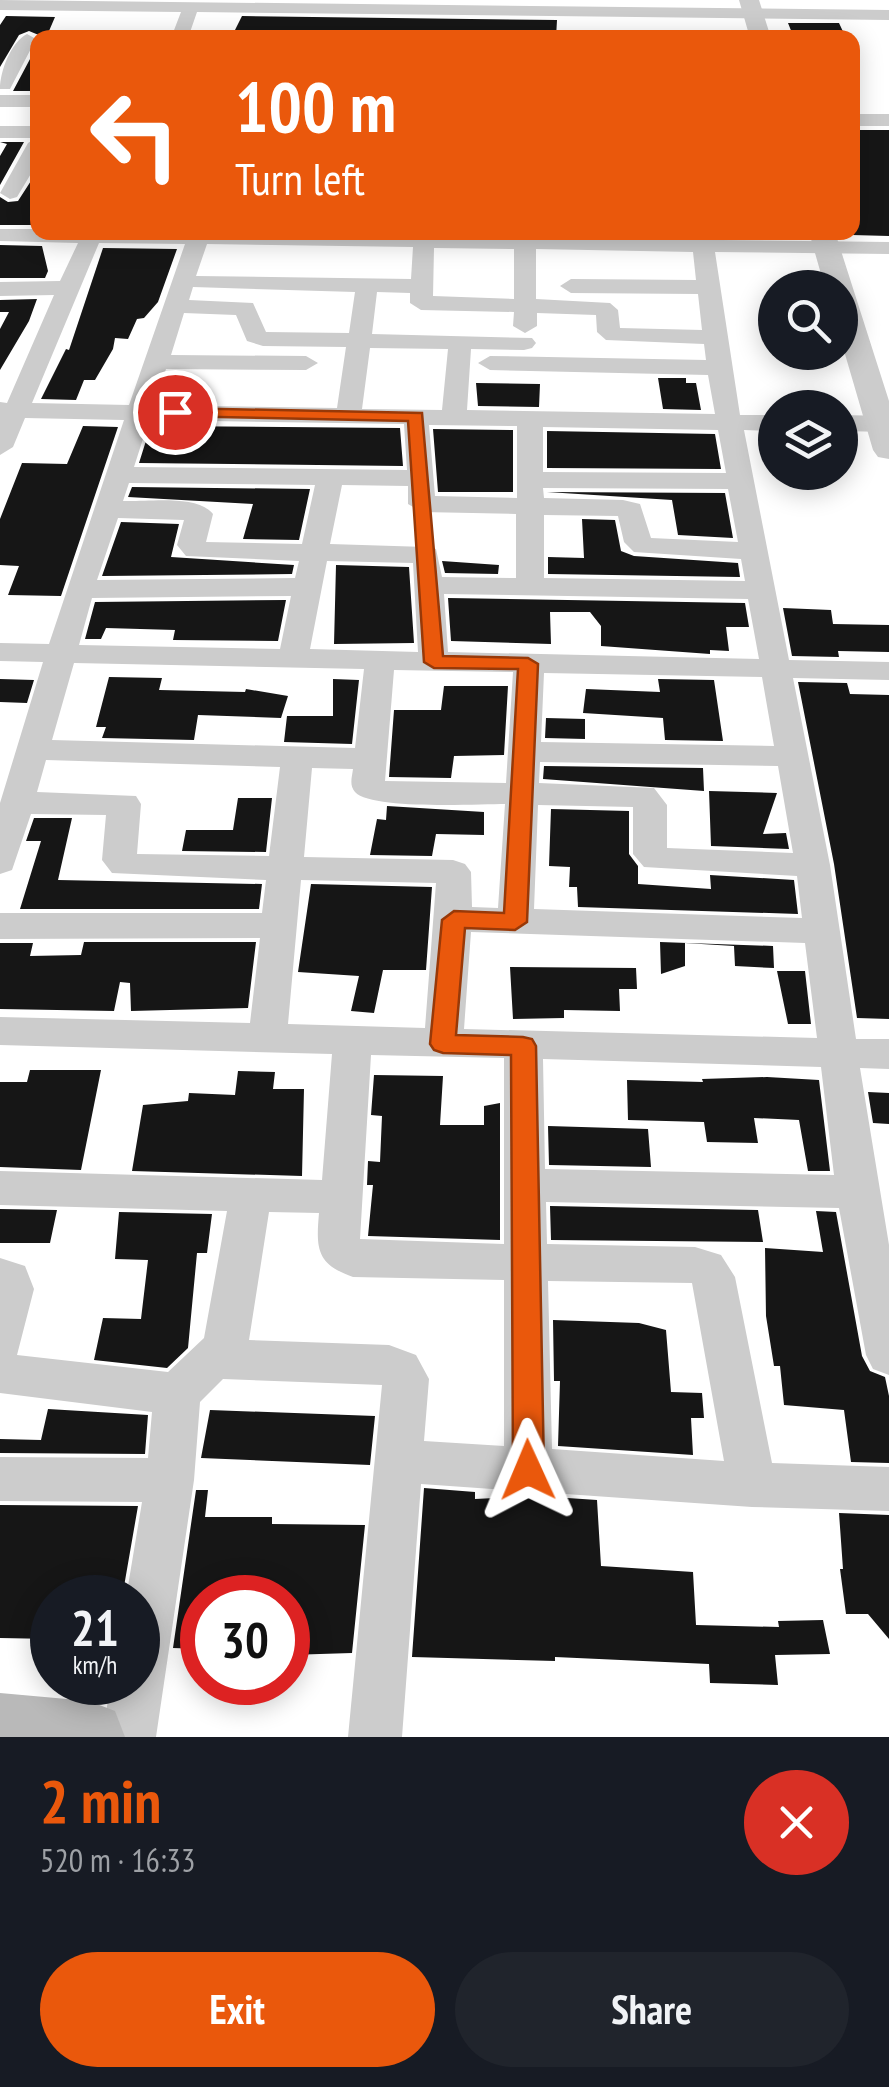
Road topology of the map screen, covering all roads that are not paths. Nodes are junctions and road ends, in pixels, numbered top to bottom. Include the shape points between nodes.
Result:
1 (192, 4) edge
2 (0, 5) edge
3 (751, 7) edge
4 (471, 12) edge
5 (889, 15) edge
6 (182, 30) edge
7 (0, 38) edge
8 (30, 39) edge
9 (30, 42) edge
10 (30, 86) edge
11 (1, 90) edge
12 (30, 101) edge
13 (860, 120) edge
14 (889, 120) edge
15 (2, 132) edge
16 (30, 132) edge
17 (30, 155) edge
18 (5, 193) edge
19 (0, 235) edge
20 (30, 235) edge
21 (90, 240) edge
22 (197, 240) edge
23 (349, 240) edge
24 (431, 240) edge
25 (497, 240) edge
26 (824, 240) edge
27 (424, 241) junction
28 (526, 242) junction
29 (703, 246) junction
30 (889, 248) edge
31 (834, 270) edge
32 (367, 285) junction
33 (419, 286) junction
34 (708, 287) junction
35 (69, 288) junction
36 (0, 289) edge
37 (181, 294) junction
38 (525, 296) junction
39 (858, 345) edge
40 (358, 352) junction
41 (459, 352) junction
42 (524, 353) junction
43 (717, 353) junction
44 (158, 362) junction
45 (8, 411) edge
46 (140, 412) junction
47 (349, 415) junction
48 (416, 416) junction
49 (454, 417) junction
50 (530, 418) junction
51 (730, 422) junction
52 (758, 422) edge
53 (858, 427) edge
54 (886, 433) edge
55 (0, 447) edge
56 (118, 475) junction
57 (330, 477) junction
58 (742, 481) junction
59 (421, 491) junction
60 (530, 493) junction
61 (106, 509) junction
62 (755, 551) junction
63 (314, 553) junction
64 (426, 555) junction
65 (428, 585) junction
66 (530, 586) junction
67 (307, 587) junction
68 (80, 589) junction
69 (760, 590) junction
70 (0, 652) edge
71 (60, 654) junction
72 (292, 659) junction
73 (380, 660) junction
74 (434, 662) junction
75 (528, 664) junction
76 (776, 670) junction
77 (889, 671) edge
78 (33, 750) junction
79 (524, 752) junction
80 (792, 756) junction
81 (297, 757) junction
82 (369, 759) junction
83 (522, 791) junction
84 (18, 803) junction
85 (0, 862) edge
86 (813, 865) junction
87 (285, 868) junction
88 (454, 920) junction
89 (515, 922) junction
90 (279, 925) junction
91 (0, 926) edge
92 (820, 931) junction
93 (0, 1031) edge
94 (267, 1039) junction
95 (352, 1041) junction
96 (443, 1044) junction
97 (523, 1046) junction
98 (838, 1052) junction
99 (889, 1054) edge
100 (526, 1184) junction
101 (0, 1188) edge
102 (857, 1192) junction
103 (251, 1195) junction
104 (342, 1197) junction
105 (526, 1260) junction
106 (0, 1276) edge
107 (0, 1344) edge
108 (889, 1356) edge
109 (210, 1359) junction
110 (0, 1373) edge
111 (177, 1394) junction
112 (400, 1461) junction
113 (528, 1470) junction
114 (0, 1479) edge
115 (170, 1480) junction
116 (752, 1484) junction
117 (889, 1489) edge
118 (0, 1729) edge
119 (89, 1737) edge
120 (129, 1737) edge
121 (374, 1737) edge

1 - 2 street
1 - 4 street
1 - 6 street
3 - 4 street
3 - 5 street
7 - 8 street
9 - 11 street
10 - 11 street
11 - 12 street
12 - 15 street
13 - 14 street
15 - 16 street
17 - 18 street
19 - 20 street
21 - 35 street
22 - 37 street
23 - 27 street
24 - 27 street
25 - 28 street
26 - 29 street
26 - 30 street
26 - 31 street
27 - 33 street
28 - 29 street
28 - 38 street
29 - 34 street
32 - 33 street
32 - 37 street
32 - 40 street
33 - 38 street via 421,303
34 - 38 street
34 - 43 street
35 - 36 street
35 - 45 street
37 - 40 street via 245,308 258,338
37 - 44 street
38 - 42 street
38 - 43 street via 605,308 614,335
39 - 54 street
40 - 41 street
40 - 44 street
40 - 47 street
41 - 42 street
41 - 49 street
42 - 43 street
43 - 51 street
44 - 46 street
45 - 46 street
45 - 55 street
46 - 47 street
46 - 56 street
47 - 48 street
48 - 49 street
48 - 59 street
49 - 50 street
50 - 51 street
50 - 60 street
51 - 52 street
51 - 58 street
53 - 54 street
56 - 57 street
56 - 61 street
57 - 59 street
57 - 63 street
58 - 60 street
58 - 62 street
59 - 60 street
59 - 64 street
60 - 62 street via 627,508 644,546
60 - 66 street
61 - 63 street via 196,512 196,550
61 - 68 street
62 - 69 street
63 - 64 street
63 - 67 street
64 - 65 street
65 - 66 street
65 - 74 street
66 - 69 street
67 - 68 street
67 - 72 street
68 - 71 street
69 - 76 street
70 - 71 street
71 - 72 street
71 - 78 street
72 - 73 street
73 - 74 street
73 - 82 street
74 - 75 street
75 - 76 street
75 - 79 street
76 - 77 street
76 - 80 street
78 - 81 street
78 - 84 street
79 - 80 street
79 - 83 street
80 - 86 street
81 - 82 street
81 - 87 street
82 - 83 street via 368,786 376,791
83 - 86 street via 642,796 650,805 650,854 656,859
83 - 89 street
84 - 85 street
84 - 87 street via 124,804 118,860 124,866
86 - 92 street
87 - 88 street via 454,872
87 - 90 street
88 - 89 street
88 - 96 street
89 - 92 street
90 - 91 street
90 - 94 street
92 - 98 street
93 - 94 street
94 - 95 street
95 - 96 street
95 - 104 street
96 - 97 street
97 - 98 street
97 - 100 street
98 - 99 street
98 - 102 street
100 - 102 street
100 - 105 street
101 - 103 street
102 - 108 street
103 - 104 street
103 - 109 street via 230,1330 225,1347
104 - 105 street via 338,1246 353,1260
105 - 113 street
105 - 116 street via 706,1268
106 - 107 street via 12,1289
109 - 111 street
109 - 112 street via 400,1369 406,1380
110 - 111 street
111 - 115 street
112 - 113 street
112 - 121 street
113 - 116 street
114 - 115 street
115 - 120 street
116 - 117 street
118 - 119 main road

